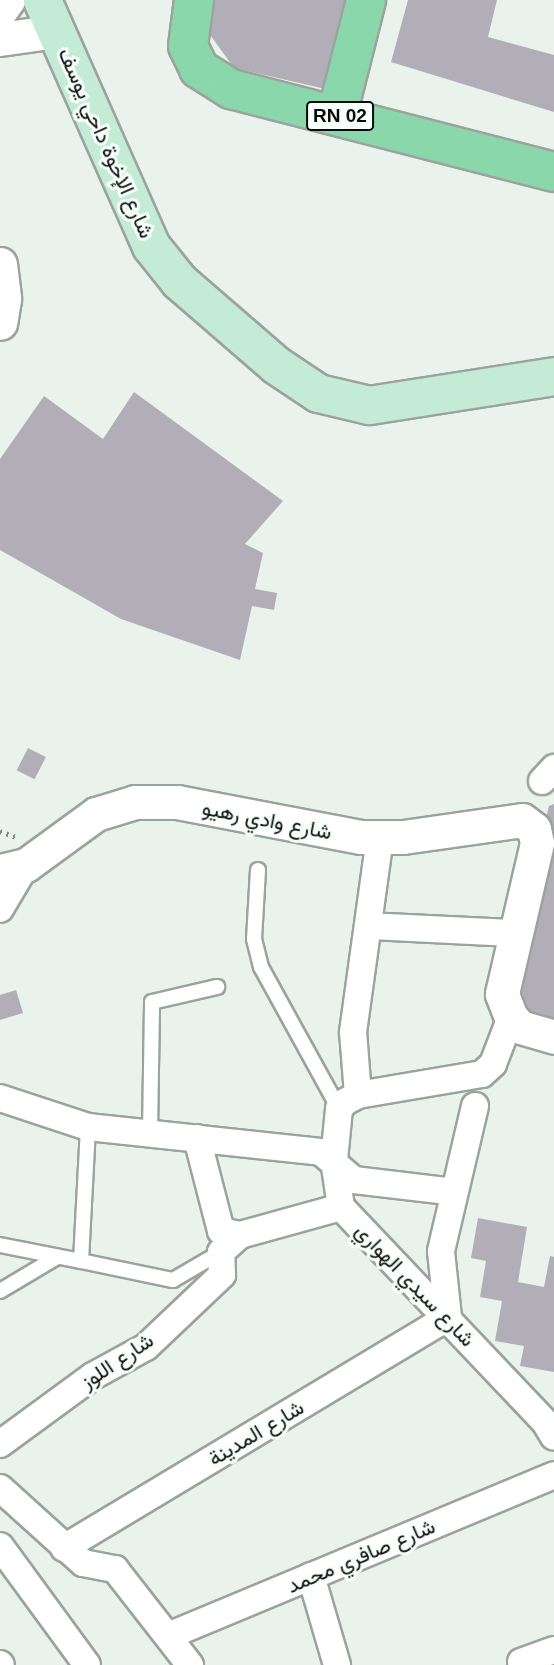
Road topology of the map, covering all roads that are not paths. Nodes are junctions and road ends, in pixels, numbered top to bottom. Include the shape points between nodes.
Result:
1 (8, 0) edge
2 (194, 0) edge
3 (366, 0) edge
4 (0, 11) edge
5 (49, 16) edge
6 (0, 39) edge
7 (337, 115) junction
8 (554, 172) edge
9 (0, 264) edge
10 (0, 323) edge
11 (554, 376) edge
12 (380, 838) junction
13 (13, 868) edge
14 (258, 870) dead end
15 (0, 909) edge
16 (369, 926) junction
17 (514, 933) junction
18 (217, 987) dead end
19 (511, 1017) junction
20 (554, 1037) edge
21 (0, 1098) edge
22 (349, 1102) junction
23 (475, 1106) dead end
24 (88, 1127) junction
25 (150, 1133) junction
26 (197, 1138) junction
27 (334, 1160) junction
28 (454, 1192) junction
29 (341, 1207) junction
30 (230, 1243) junction
31 (0, 1245) edge
32 (57, 1257) junction
33 (81, 1261) junction
34 (0, 1291) edge
35 (448, 1317) junction
36 (554, 1437) edge
37 (0, 1444) edge
38 (554, 1475) edge
39 (0, 1488) edge
40 (0, 1546) edge
41 (64, 1548) junction
42 (311, 1576) junction
43 (168, 1636) junction
44 (554, 1650) edge
45 (522, 1662) dead end
46 (87, 1665) edge
47 (190, 1665) edge
48 (337, 1665) edge

1 - 4 street
2 - 7 main road, RN 02 via 188,46 199,69 231,89
3 - 7 main road
5 - 6 street
5 - 11 main road, شارع الإخوة داحي يوسف via 151,246 179,281 276,365 318,393 369,405
7 - 8 main road, RN 02
9 - 10 street via 4,299
12 - 13 street, شارع وادي رهيو via 342,835 177,803 135,802 96,814
12 - 16 street, شارع سيدي الهواري
12 - 17 street, شارع وادي رهيو via 515,819 534,829 537,843
13 - 15 street
14 - 22 lane via 254,939 261,967
16 - 17 street
16 - 22 street, شارع سيدي الهواري via 353,1032
17 - 19 street via 502,994
18 - 25 lane via 152,1002
19 - 20 street via 530,1032
19 - 22 street via 493,1063 482,1074
21 - 24 street
22 - 27 street, شارع سيدي الهواري
23 - 28 street
24 - 25 street
24 - 33 lane
25 - 26 street
26 - 27 street via 321,1152
26 - 30 street via 221,1231
27 - 28 street via 354,1180
27 - 29 street, شارع سيدي الهواري
28 - 35 street via 441,1251
29 - 30 street
29 - 35 street, شارع سيدي الهواري via 432,1307
30 - 33 lane via 173,1280
30 - 37 street, شارع اللوز via 222,1275 146,1347 93,1376
31 - 32 lane
32 - 33 lane
32 - 34 lane
35 - 36 street, شارع سيدي الهواري
35 - 41 street, شارع المدينة
38 - 42 street, شارع صافري محمد
39 - 41 street
40 - 46 street
41 - 43 street via 83,1563 115,1569
42 - 43 street, شارع صافري محمد
42 - 48 street
43 - 47 street
44 - 45 street

